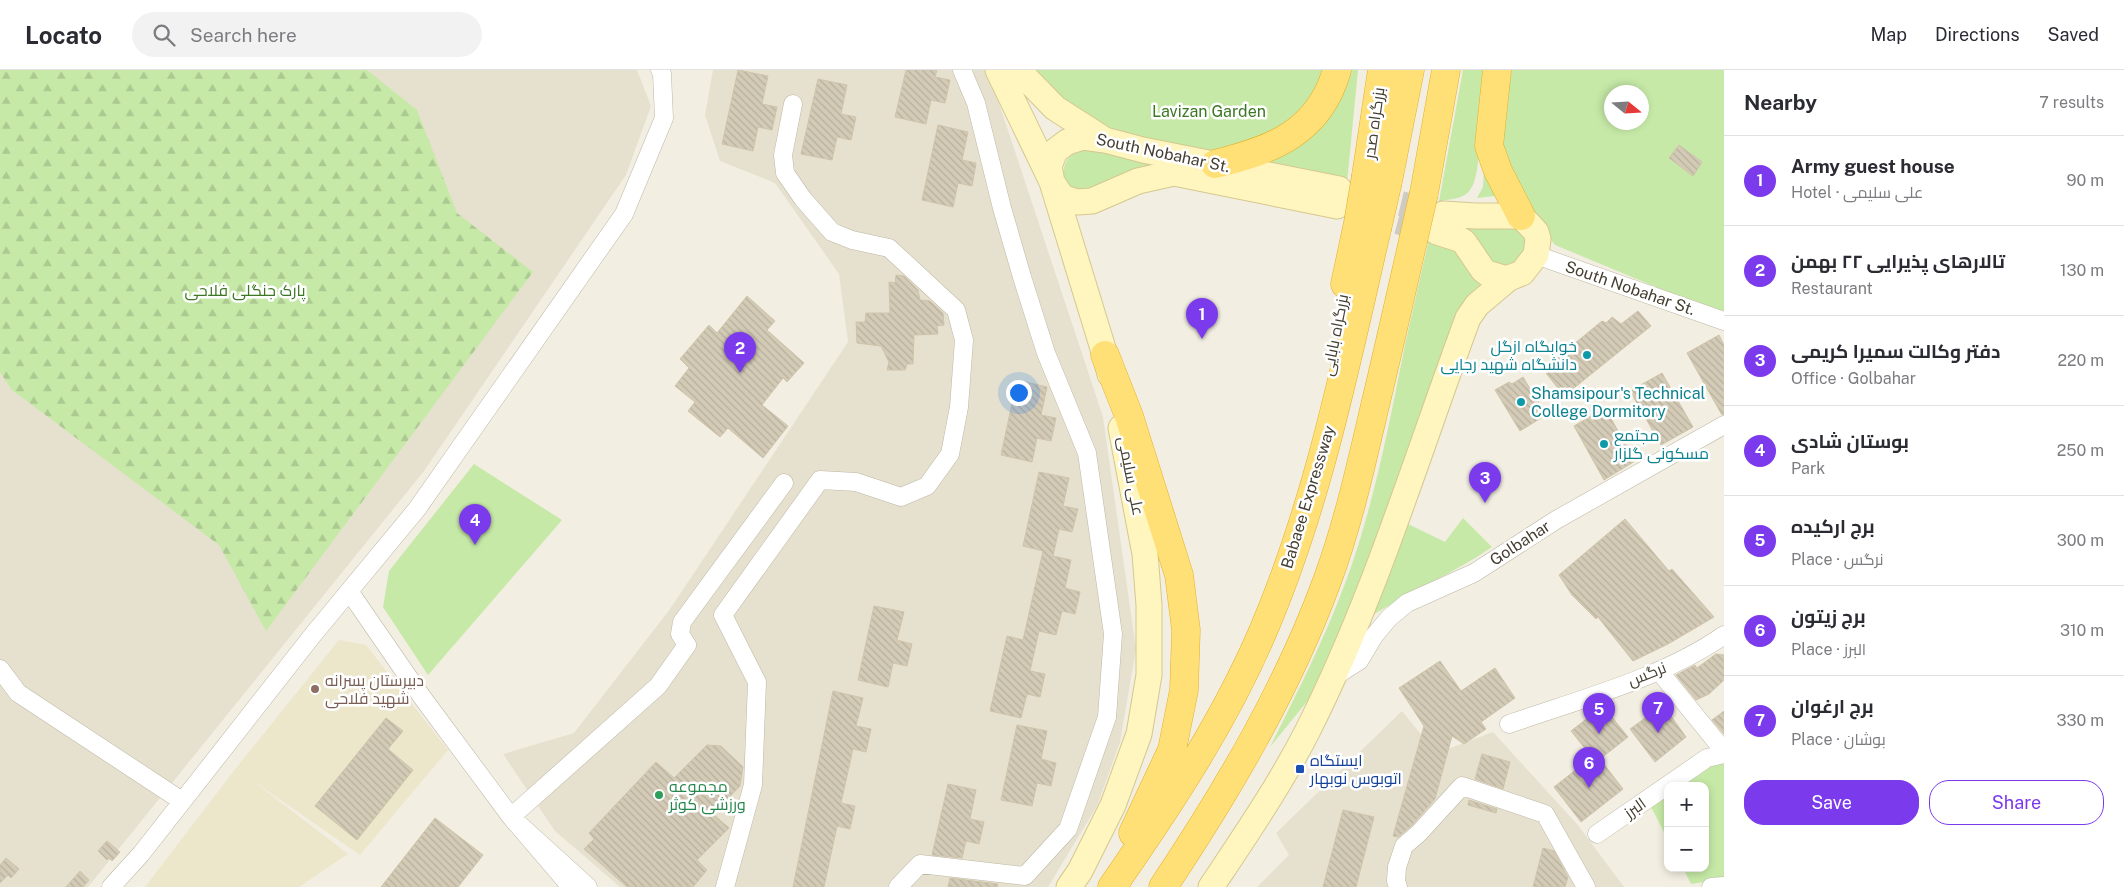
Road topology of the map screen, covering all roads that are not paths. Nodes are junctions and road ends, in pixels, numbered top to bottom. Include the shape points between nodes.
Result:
1 (660, 70) edge
2 (962, 70) edge
3 (998, 70) edge
4 (1018, 70) edge
5 (1337, 70) edge
6 (1366, 70) edge
7 (1382, 70) edge
8 (1410, 70) edge
9 (1446, 70) edge
10 (1497, 70) edge
11 (793, 104) dead end
12 (1105, 140) junction
13 (1215, 164) junction
14 (1052, 182) junction
15 (1358, 200) junction
16 (1521, 216) junction
17 (1431, 229) junction
18 (1536, 255) junction
19 (1509, 278) junction
20 (1724, 321) edge
21 (1105, 355) junction
22 (1724, 424) edge
23 (784, 482) dead end
24 (1310, 495) junction
25 (349, 591) junction
26 (1724, 635) edge
27 (0, 669) edge
28 (1659, 671) junction
29 (1332, 679) junction
30 (1510, 724) dead end
31 (1724, 753) edge
32 (182, 801) junction
33 (511, 817) junction
34 (1597, 834) dead end
35 (1724, 886) edge
36 (111, 887) edge
37 (571, 887) edge
38 (588, 887) edge
39 (725, 887) edge
40 (898, 887) edge
41 (1069, 887) edge
42 (1107, 887) edge
43 (1112, 887) edge
44 (1163, 887) edge
45 (1211, 887) edge
46 (1398, 887) edge
47 (1586, 887) edge
48 (1711, 887) edge

1 - 25 street via 664,118 624,214 416,509
2 - 40 street via 976,102 1002,208 1046,353 1087,453 1113,634 1109,689 1106,717 1068,829 1026,876 920,864
3 - 14 main road, علی سلیمی
4 - 12 main road via 1055,108
5 - 13 highway via 1320,106 1295,133 1262,151
6 - 15 highway
7 - 15 highway, بزرگراه صدر
8 - 15 highway, Babaee Expressway
9 - 17 highway, bridge via 1424,194
10 - 16 highway via 1489,146
11 - 39 street via 783,155 785,173 803,198 832,232 889,248 956,310 964,340 959,407 950,454 927,486 901,497 856,482 820,480 723,615 757,682 753,785
12 - 13 main road, South Nobahar St.
12 - 14 main road, South Nobahar St. via 1083,137 1067,142 1055,152 1049,166
13 - 15 main road, South Nobahar St.
14 - 15 main road, South Nobahar St. via 1062,197 1077,202 1092,201 1138,181 1174,173
14 - 21 main road, علی سلیمی
15 - 24 highway, بزرگراه بابایی
15 - 24 highway, Babaee Expressway via 1335,406
16 - 17 main road via 1476,216
16 - 18 main road via 1536,232
17 - 19 main road via 1464,242 1487,273
17 - 44 highway via 1327,581 1295,656 1250,747
18 - 19 main road via 1522,272
18 - 20 street, South Nobahar St.
19 - 29 main road via 1468,318 1372,584
21 - 41 main road, علی سلیمی via 1145,554 1150,605 1149,675 1139,734 1113,805
21 - 42 highway via 1129,416 1179,575 1186,630 1184,690 1172,750
22 - 29 street, Golbahar via 1556,520 1474,573 1407,603 1374,636 1359,661
23 - 33 street via 682,622 680,634 686,645 658,686
24 - 43 highway, Babaee Expressway via 1289,565 1260,639 1214,730 1164,813
25 - 32 street
25 - 33 street
26 - 28 street, نرگس
27 - 32 street via 18,693
28 - 30 street, نرگس
28 - 31 street
29 - 45 main road via 1264,806
31 - 34 street, البرز via 1707,758
32 - 36 street
33 - 37 street
33 - 38 street
35 - 48 street
46 - 47 street via 1397,867 1404,846 1462,786 1545,814

